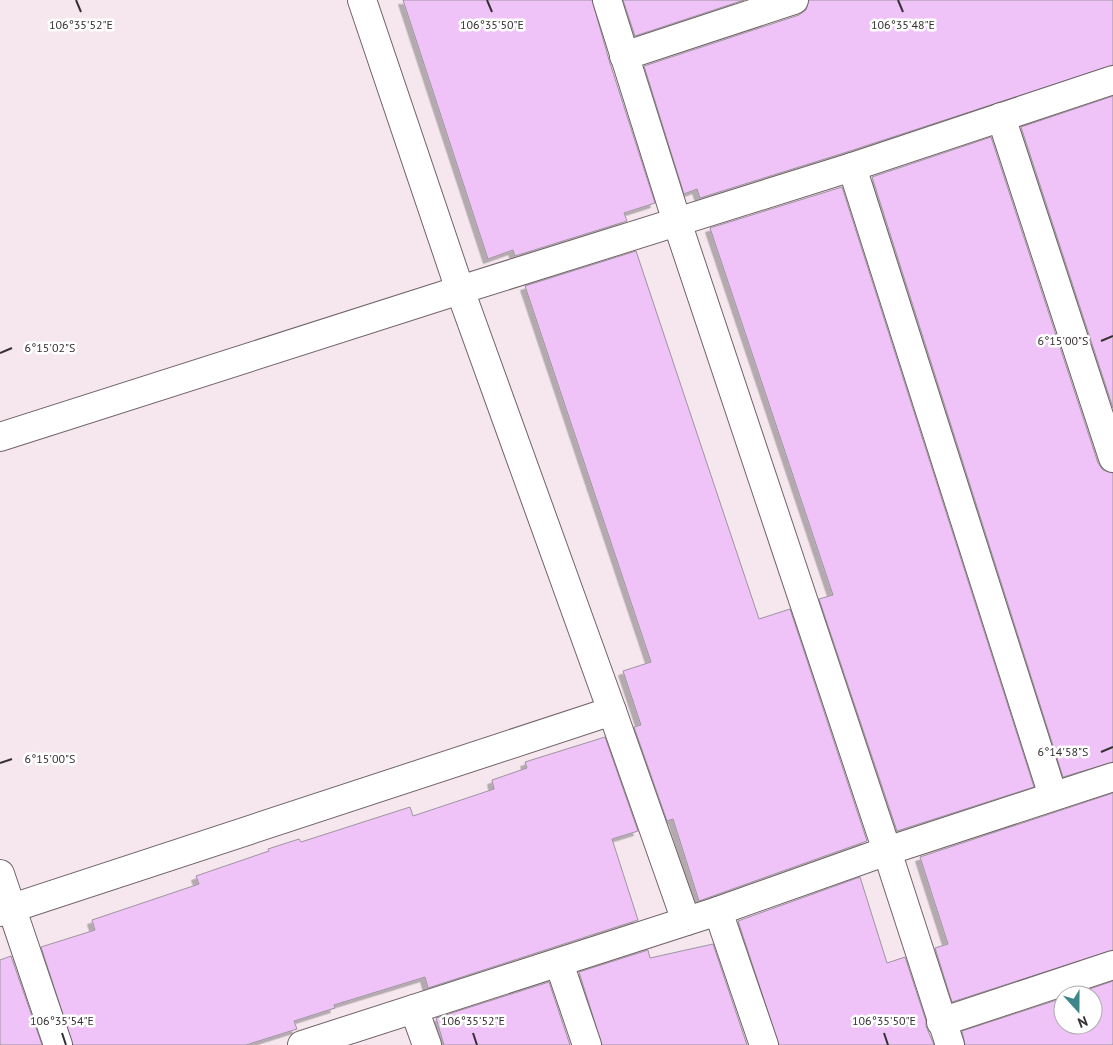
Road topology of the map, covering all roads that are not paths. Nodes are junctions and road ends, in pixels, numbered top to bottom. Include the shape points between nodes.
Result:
1 (362, 0) edge
2 (607, 0) edge
3 (794, 0) edge
4 (624, 56) junction
5 (1113, 80) edge
6 (1001, 116) junction
7 (852, 166) junction
8 (677, 222) junction
9 (460, 290) junction
10 (0, 437) edge
11 (1113, 458) edge
12 (612, 711) junction
13 (1113, 777) edge
14 (1054, 796) junction
15 (887, 851) junction
16 (0, 874) edge
17 (6, 910) edge
18 (718, 911) junction
19 (686, 921) junction
20 (560, 963) junction
21 (1113, 965) edge
22 (414, 1009) junction
23 (945, 1034) edge
24 (58, 1045) edge
25 (302, 1045) edge
26 (427, 1045) edge
27 (587, 1045) edge
28 (764, 1045) edge

1 - 9 street
2 - 4 street
3 - 4 street
4 - 8 street
5 - 6 street
6 - 7 street
6 - 11 street
7 - 8 street
7 - 14 street
8 - 9 street
8 - 15 street
9 - 10 street
9 - 12 street
12 - 17 street
12 - 19 street
13 - 14 street
14 - 15 street
15 - 18 street
15 - 23 street
16 - 17 street
17 - 24 street
18 - 19 street
18 - 28 street
19 - 20 street
20 - 22 street
20 - 27 street
21 - 23 street
22 - 25 street
22 - 26 street

